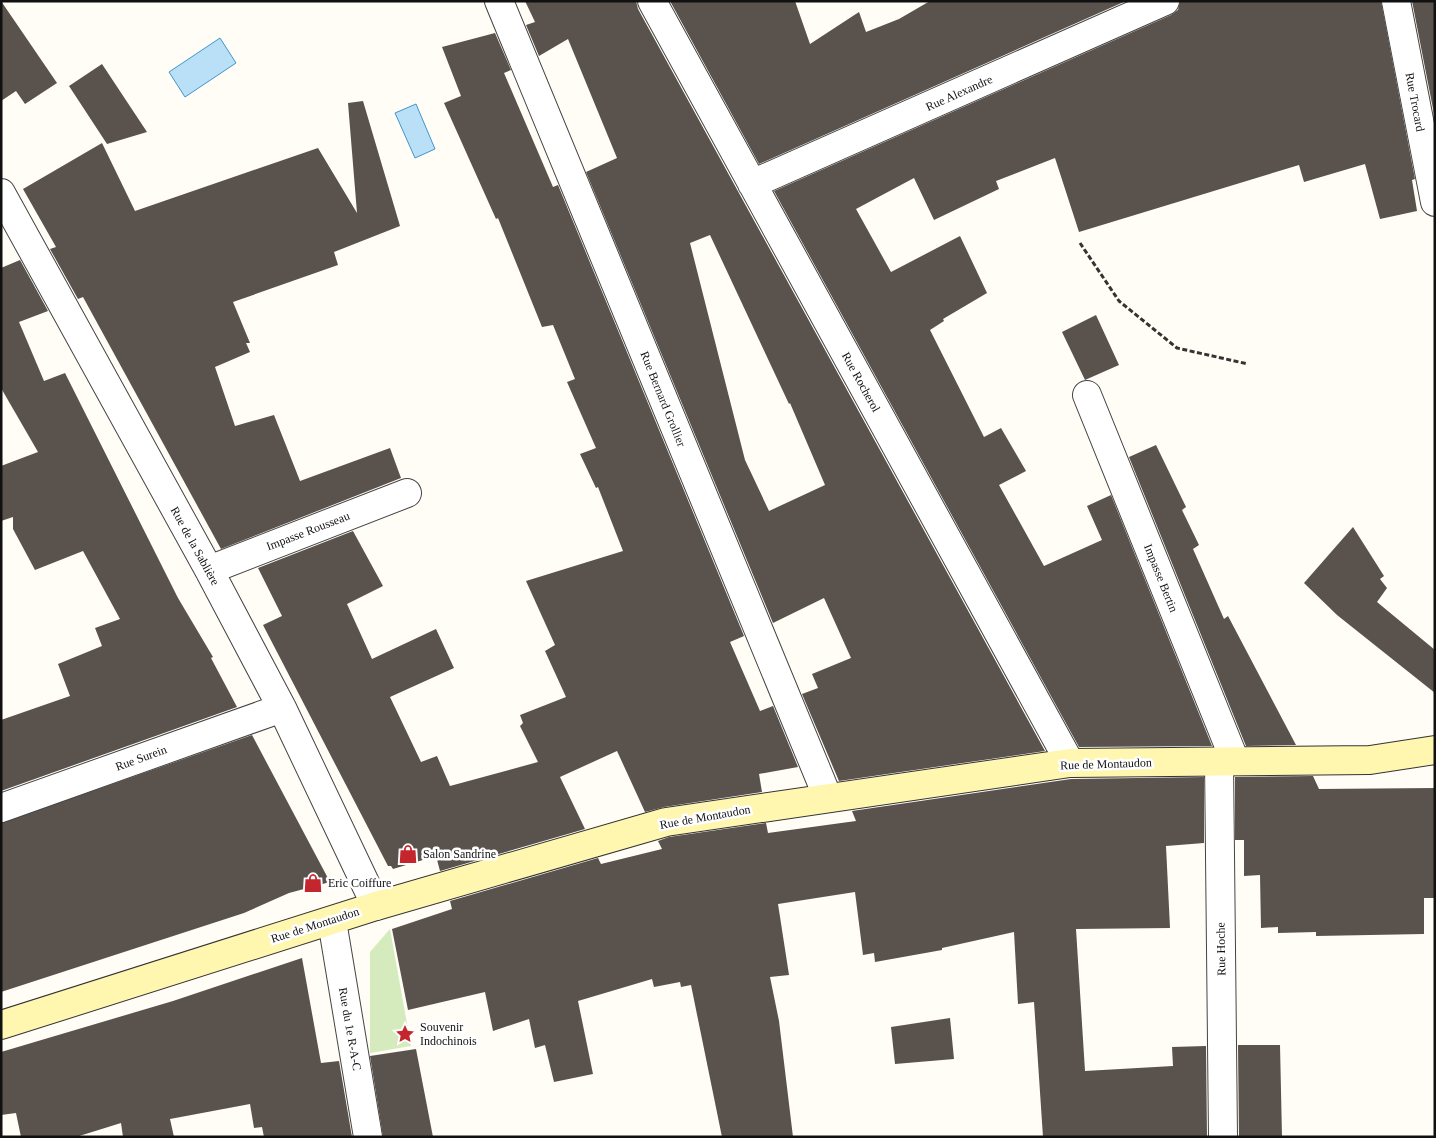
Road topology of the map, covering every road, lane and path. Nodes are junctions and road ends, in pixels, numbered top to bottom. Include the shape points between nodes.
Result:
1 (499, 1) edge
2 (652, 1) edge
3 (1165, 1) edge
4 (1396, 1) edge
5 (752, 184) junction
6 (1, 193) edge
7 (1435, 202) edge
8 (1080, 243) dead end
9 (1248, 364) dead end
10 (1087, 395) dead end
11 (407, 493) dead end
12 (209, 570) junction
13 (282, 708) junction
14 (1435, 750) edge
15 (1227, 761) junction
16 (1070, 763) junction
17 (828, 798) junction
18 (1, 808) edge
19 (376, 906) junction
20 (332, 921) junction
21 (1, 1025) edge
22 (368, 1137) edge
23 (1223, 1137) edge

1 - 17 street, Rue Bernard Grollier
2 - 5 street, Rue Rocherol
3 - 5 street, Rue Alexandre
4 - 7 street, Rue Trocard
5 - 16 street, Rue Rocherol
6 - 12 street, Rue de la Sablière
8 - 9 path via 1119,301 1177,348
10 - 15 street, Impasse Bertin
11 - 12 street, Impasse Rousseau
12 - 13 street, Rue de la Sablière
13 - 18 street, Rue Surein
13 - 19 street, Rue de la Sablière
14 - 15 main road, Rue de Montaudon via 1370,760
15 - 16 main road, Rue de Montaudon
15 - 23 street, Rue Hoche
16 - 17 main road, Rue de Montaudon
17 - 19 main road, Rue de Montaudon via 666,822
19 - 20 main road, Rue de Montaudon
20 - 21 main road, Rue de Montaudon
20 - 22 street, Rue du 1e R-A-C

